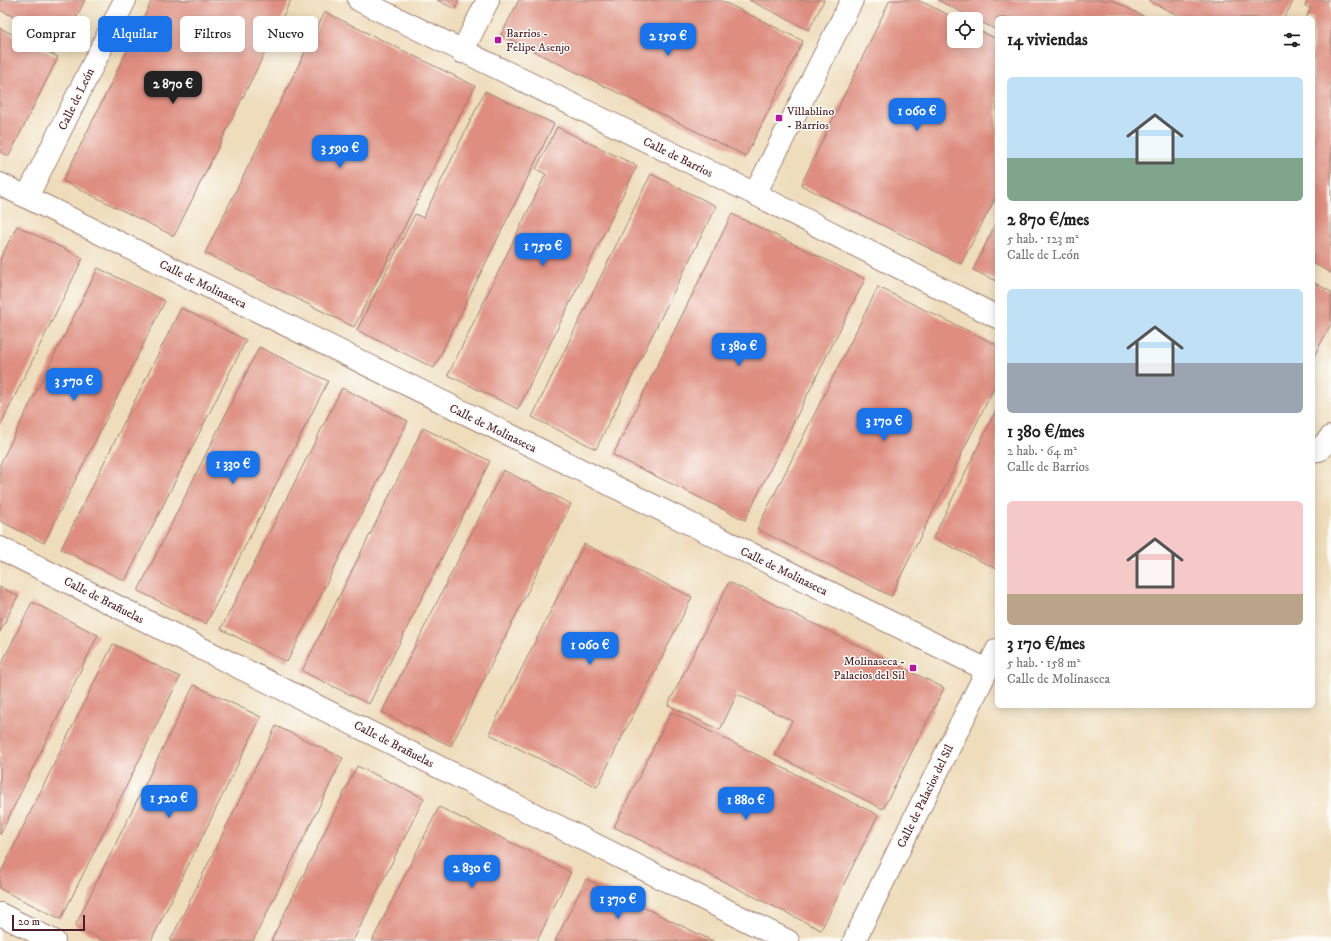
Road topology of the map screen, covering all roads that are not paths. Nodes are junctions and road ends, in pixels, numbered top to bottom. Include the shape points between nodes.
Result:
1 (125, 0) edge
2 (359, 0) edge
3 (488, 0) edge
4 (852, 0) edge
5 (462, 52) junction
6 (0, 184) edge
7 (755, 194) junction
8 (27, 197) junction
9 (995, 316) edge
10 (1331, 437) edge
11 (1315, 451) edge
12 (0, 548) edge
13 (995, 654) edge
14 (987, 670) junction
15 (0, 914) edge
16 (54, 941) edge
17 (788, 941) edge
18 (854, 941) edge

1 - 8 street, Calle de León
2 - 5 street, Calle de Barrios
3 - 5 street
4 - 7 street
5 - 7 street, Calle de Barrios
6 - 8 street, Calle de Molinaseca
7 - 9 street, Calle de Barrios
8 - 14 street, Calle de Molinaseca
10 - 11 street via 1319,450
12 - 17 street, Calle de Brañuelas
13 - 14 street, Calle de Palacios del Sil
14 - 18 street, Calle de Palacios del Sil
15 - 16 street

